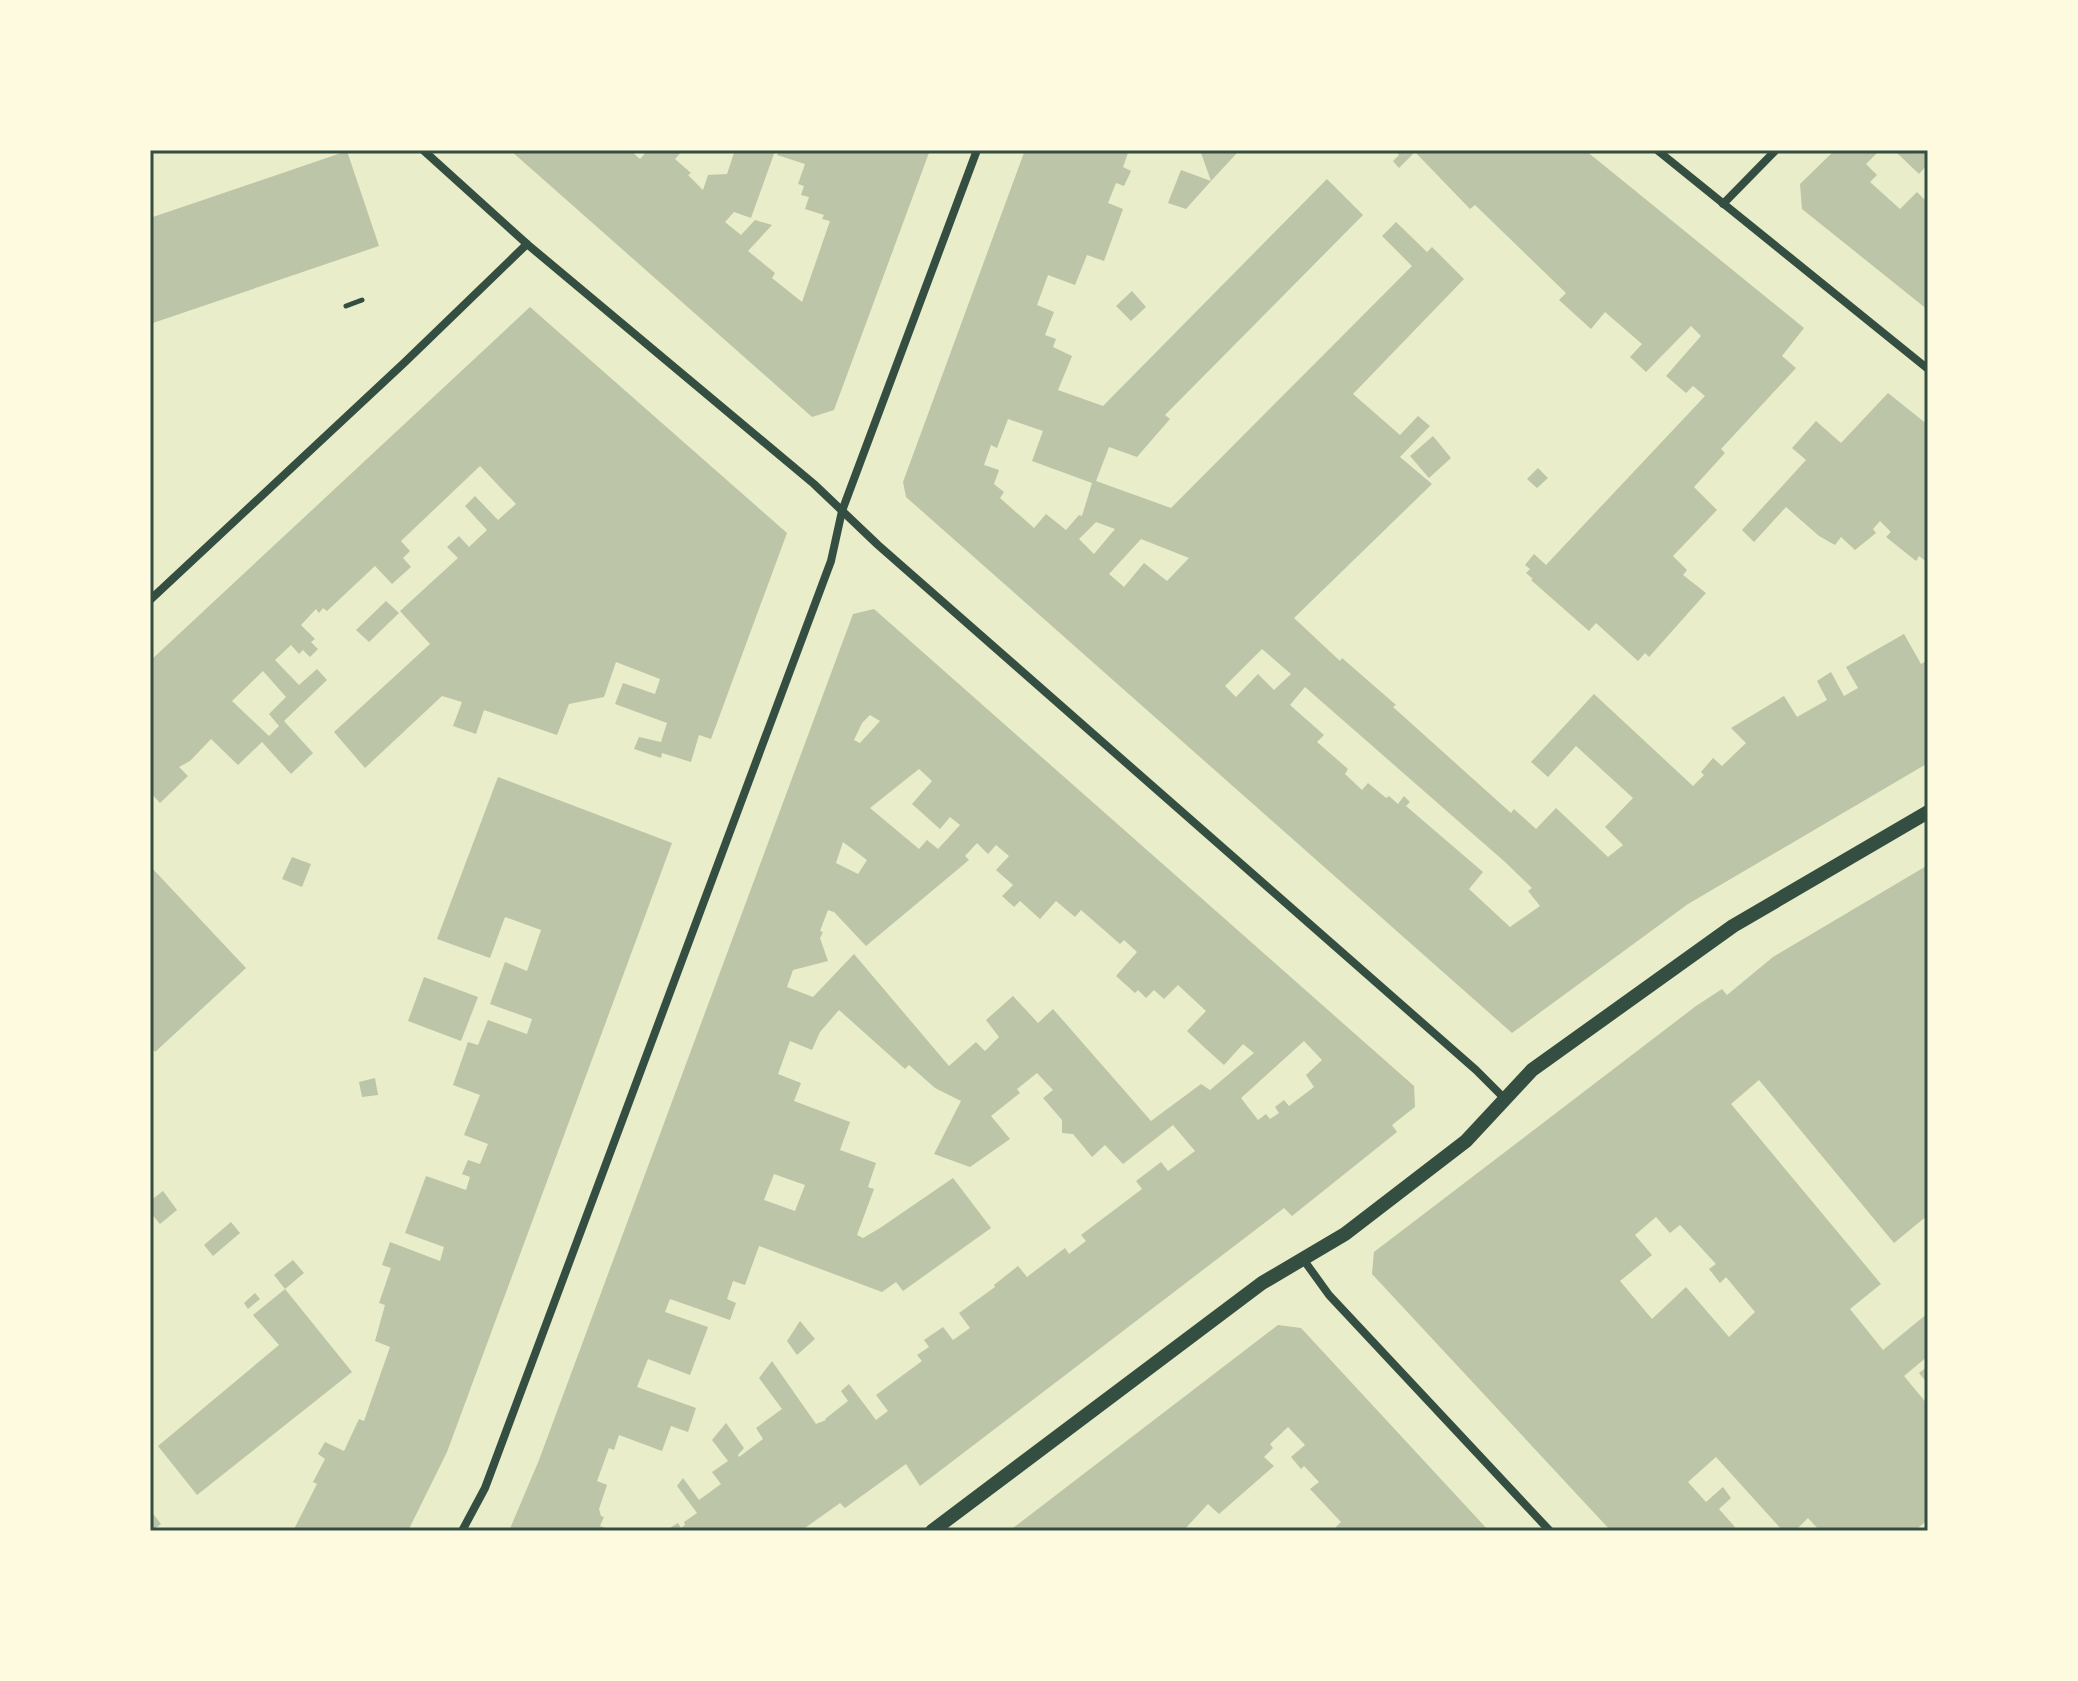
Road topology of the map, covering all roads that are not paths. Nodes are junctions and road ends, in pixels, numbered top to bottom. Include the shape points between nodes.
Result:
1 (423, 150) edge
2 (977, 150) edge
3 (1657, 150) edge
4 (1776, 150) edge
5 (1723, 204) junction
6 (527, 244) junction
7 (1928, 369) edge
8 (842, 511) junction
9 (150, 600) edge
10 (1928, 812) edge
11 (1504, 1098) junction
12 (1303, 1259) junction
13 (462, 1531) edge
14 (932, 1531) edge
15 (1550, 1531) edge

1 - 6 street
2 - 8 street
3 - 5 street
4 - 5 street
5 - 7 street
6 - 8 street
6 - 9 street
8 - 11 street
8 - 13 street via 831,561 485,1488
10 - 11 street via 1733,926 1532,1070
11 - 12 street via 1466,1141 1345,1234
12 - 14 street via 1262,1283
12 - 15 street via 1329,1295

